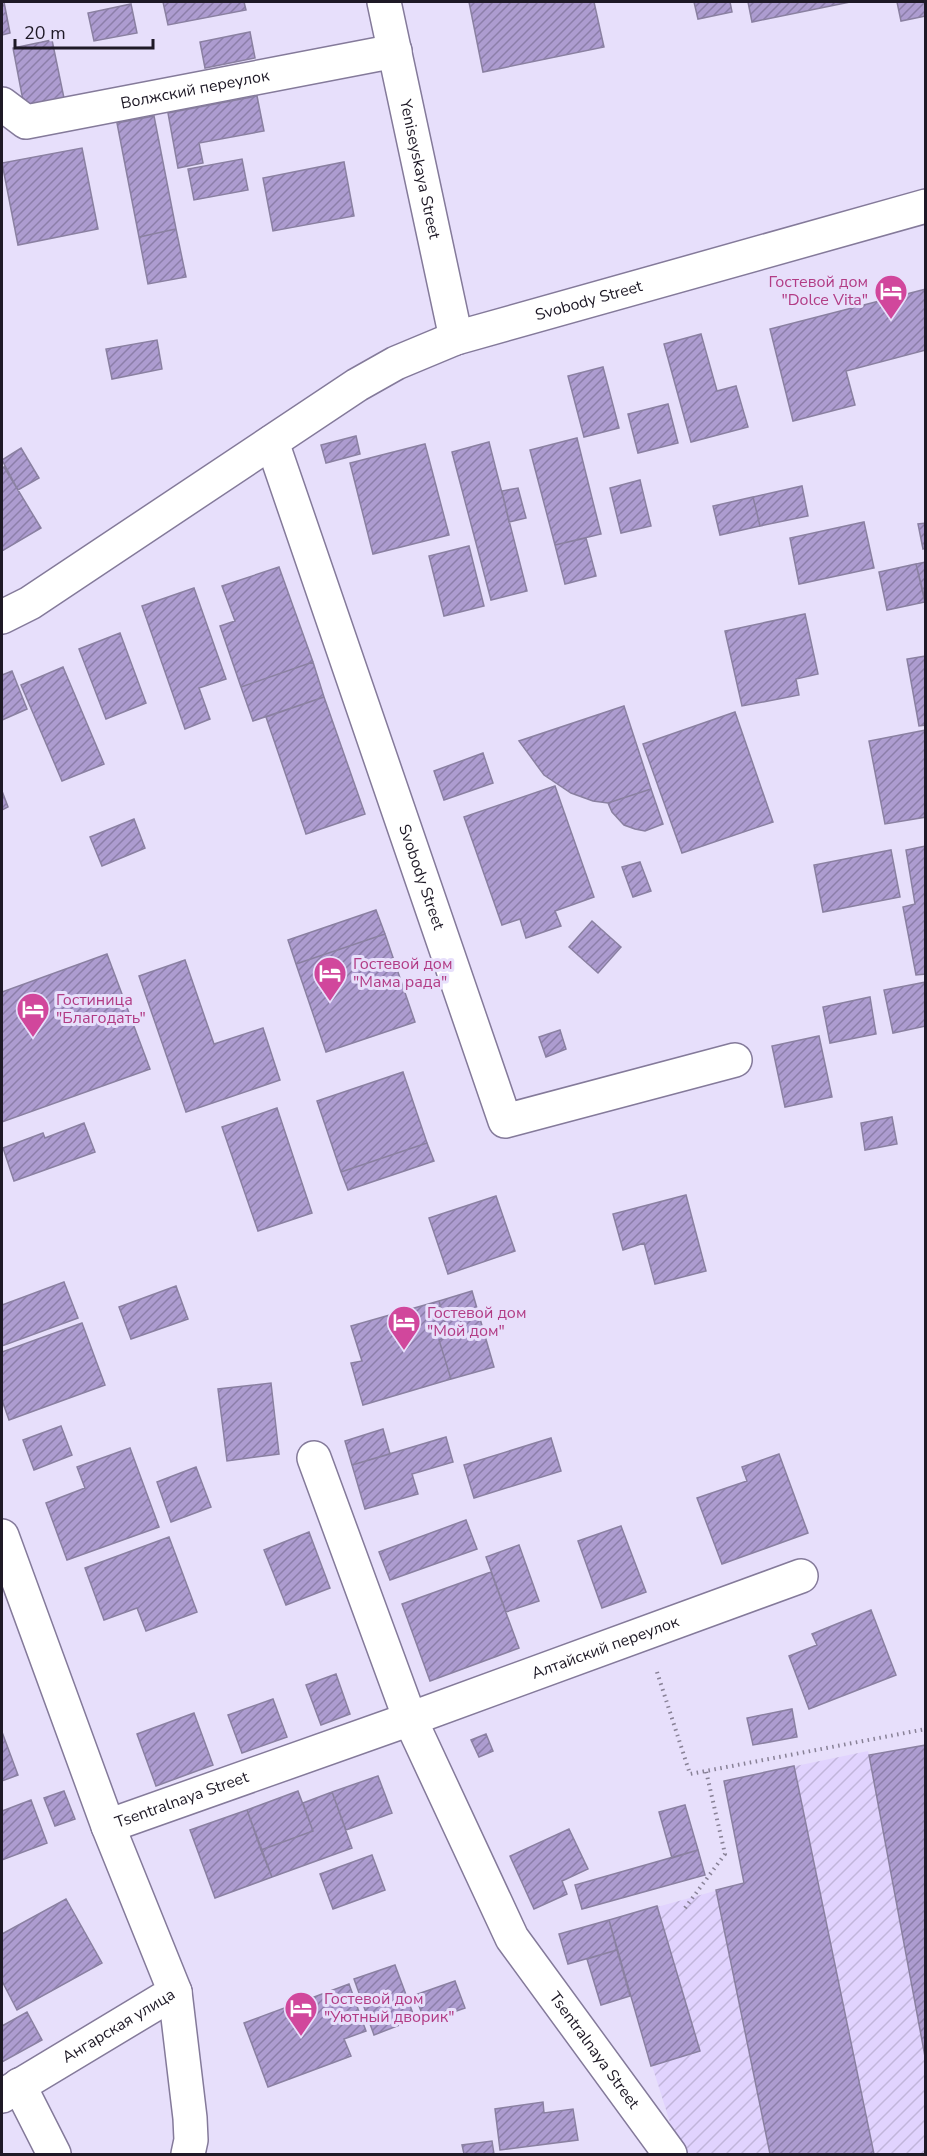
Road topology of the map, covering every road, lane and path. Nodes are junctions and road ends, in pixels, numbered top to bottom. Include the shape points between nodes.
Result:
1 (384, 2) edge
2 (395, 51) junction
3 (2, 104) edge
4 (926, 206) edge
5 (456, 338) junction
6 (272, 442) junction
7 (2, 616) edge
8 (735, 1060) dead end
9 (314, 1458) dead end
10 (2, 1536) edge
11 (801, 1576) dead end
12 (644, 1633) junction
13 (410, 1719) junction
14 (926, 1729) edge
15 (706, 1771) junction
16 (108, 1826) junction
17 (685, 1908) dead end
18 (175, 1992) junction
19 (10, 2090) edge
20 (54, 2154) edge
21 (188, 2154) edge
22 (670, 2154) edge

1 - 2 street, Yeniseyskaya Street
2 - 3 street, Волжский переулок via 26,122
2 - 5 street, Yeniseyskaya Street
4 - 5 street, Svobody Street
5 - 6 street, Svobody Street via 396,363 357,385
6 - 7 street, Svobody Street via 30,603
6 - 8 street, Svobody Street via 505,1121
9 - 13 street, Tsentralnaya Street
10 - 16 street, Tsentralnaya Street
11 - 12 street, Алтайский переулок
12 - 13 street, Алтайский переулок
12 - 15 path via 690,1774
13 - 16 street, Tsentralnaya Street
13 - 22 street, Tsentralnaya Street via 512,1938
14 - 15 path
15 - 17 path via 724,1854
16 - 18 street, Ангарская улица
18 - 19 street, Ангарская улица
18 - 21 street via 190,2118
19 - 20 street

